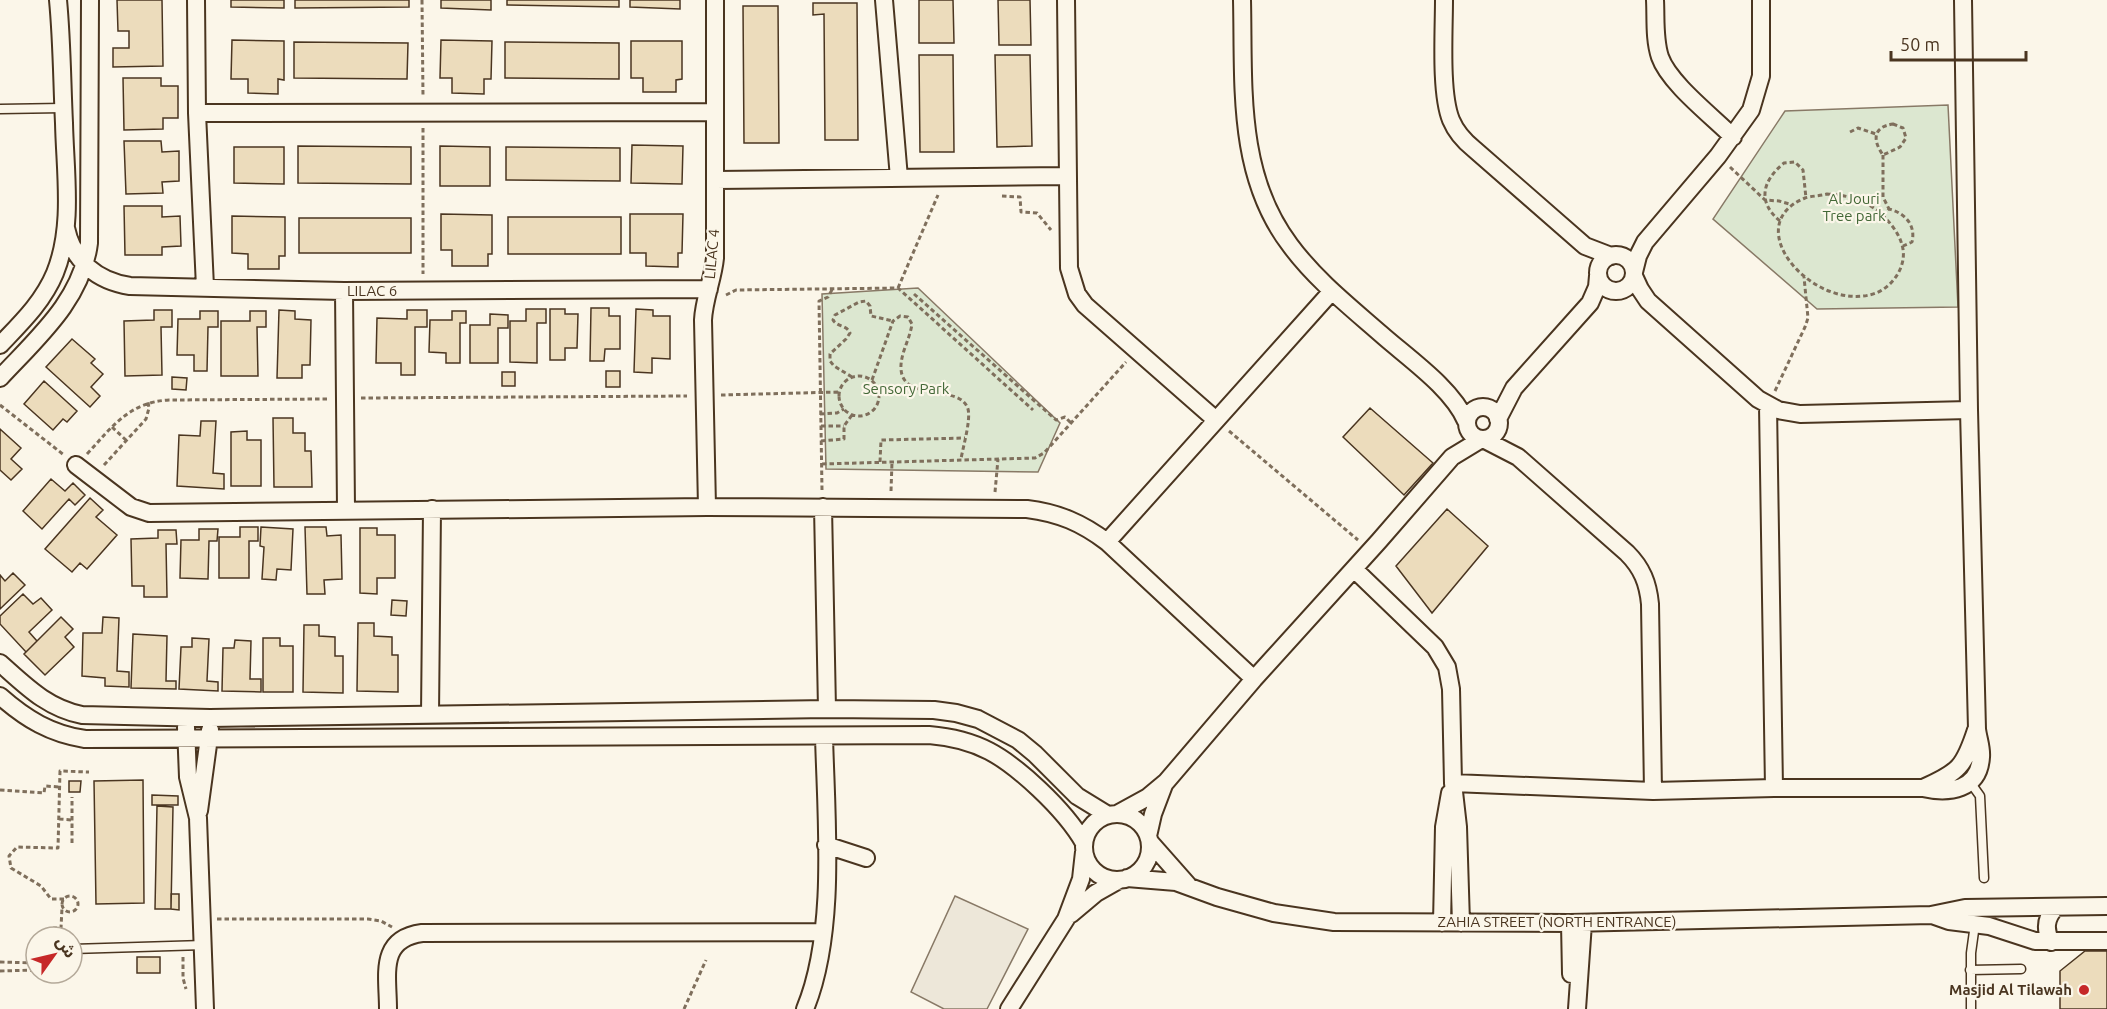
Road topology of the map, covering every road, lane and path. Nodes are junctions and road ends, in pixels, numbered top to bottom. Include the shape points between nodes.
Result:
1 (58, 0) edge
2 (90, 0) edge
3 (196, 0) edge
4 (422, 0) edge
5 (715, 0) edge
6 (884, 0) edge
7 (1066, 0) edge
8 (1242, 0) edge
9 (1444, 0) edge
10 (1655, 0) edge
11 (1761, 0) edge
12 (1963, 0) edge
13 (0, 109) edge
14 (715, 112) junction
15 (63, 113) junction
16 (197, 113) junction
17 (423, 113) junction
18 (1850, 132) dead end
19 (1877, 134) junction
20 (1733, 137) junction
21 (89, 151) junction
22 (1882, 155) junction
23 (1718, 156) junction
24 (1066, 176) junction
25 (946, 177) junction
26 (899, 178) junction
27 (716, 180) junction
28 (938, 194) junction
29 (948, 194) dead end
30 (998, 195) dead end
31 (1806, 198) junction
32 (1765, 200) junction
33 (1793, 205) junction
34 (1889, 209) junction
35 (1883, 216) junction
36 (1780, 222) junction
37 (66, 228) junction
38 (1051, 237) dead end
39 (1645, 242) junction
40 (1585, 246) junction
41 (1903, 246) junction
42 (1613, 256) junction
43 (85, 266) junction
44 (1598, 273) junction
45 (1634, 274) junction
46 (1804, 277) junction
47 (206, 287) junction
48 (832, 288) junction
49 (898, 288) junction
50 (423, 290) junction
51 (344, 291) junction
52 (1332, 291) junction
53 (1618, 291) junction
54 (716, 293) junction
55 (914, 294) dead end
56 (1648, 301) junction
57 (1590, 303) junction
58 (894, 321) junction
59 (0, 345) edge
60 (1137, 351) junction
61 (852, 376) junction
62 (0, 378) edge
63 (872, 380) junction
64 (1514, 388) junction
65 (839, 392) junction
66 (820, 393) junction
67 (705, 395) junction
68 (1450, 395) junction
69 (345, 399) junction
70 (148, 402) junction
71 (0, 405) edge
72 (1768, 406) junction
73 (1481, 407) junction
74 (844, 409) junction
75 (1033, 410) dead end
76 (1969, 410) junction
77 (820, 414) junction
78 (852, 416) junction
79 (1216, 420) junction
80 (1499, 422) junction
81 (1071, 423) junction
82 (1466, 423) junction
83 (821, 426) junction
84 (844, 426) junction
85 (112, 427) junction
86 (965, 438) junction
87 (1482, 440) junction
88 (127, 441) junction
89 (821, 441) junction
90 (1452, 457) junction
91 (1518, 457) junction
92 (962, 459) junction
93 (998, 459) junction
94 (880, 462) junction
95 (892, 462) junction
96 (822, 464) junction
97 (76, 465) junction
98 (93, 478) junction
99 (707, 507) junction
100 (823, 507) junction
101 (890, 508) junction
102 (993, 508) junction
103 (346, 509) junction
104 (432, 509) junction
105 (1379, 541) junction
106 (1107, 542) junction
107 (1354, 569) junction
108 (0, 663) edge
109 (1254, 679) junction
110 (0, 696) edge
111 (827, 709) junction
112 (775, 710) junction
113 (430, 714) junction
114 (186, 717) junction
115 (210, 718) junction
116 (1977, 729) junction
117 (824, 735) junction
118 (775, 737) junction
119 (186, 739) junction
120 (210, 739) junction
121 (89, 772) dead end
122 (1166, 782) junction
123 (1970, 782) junction
124 (1453, 783) junction
125 (60, 787) junction
126 (1774, 788) junction
127 (1923, 788) junction
128 (0, 790) edge
129 (1653, 791) junction
130 (72, 797) dead end
131 (1113, 814) junction
132 (198, 818) junction
133 (59, 819) junction
134 (72, 820) junction
135 (1149, 839) junction
136 (72, 843) dead end
137 (826, 845) junction
138 (1084, 847) junction
139 (866, 858) dead end
140 (1984, 878) dead end
141 (1123, 879) junction
142 (1188, 886) junction
143 (64, 899) junction
144 (2107, 906) edge
145 (62, 908) junction
146 (2055, 908) junction
147 (1931, 915) junction
148 (203, 919) junction
149 (1066, 919) junction
150 (1442, 923) junction
151 (1461, 923) junction
152 (1576, 923) junction
153 (1975, 924) junction
154 (61, 925) edge
155 (824, 932) junction
156 (401, 938) junction
157 (2107, 941) edge
158 (2051, 942) junction
159 (204, 945) junction
160 (84, 949) edge
161 (706, 960) dead end
162 (0, 962) edge
163 (24, 963) edge
164 (2021, 969) dead end
165 (24, 970) edge
166 (1970, 970) junction
167 (0, 971) edge
168 (1577, 1005) edge
169 (205, 1009) edge
170 (388, 1009) edge
171 (684, 1009) edge
172 (805, 1009) edge
173 (1009, 1009) edge
174 (1971, 1009) edge

1 - 15 street
2 - 21 street
3 - 16 street
4 - 17 path
5 - 14 street, LILAC 4
6 - 26 street
7 - 24 street
8 - 52 street via 1245,118 1254,172 1263,198 1290,245
9 - 40 street via 1445,97 1457,131
10 - 20 street via 1657,46 1665,66
11 - 20 street via 1761,76 1752,110
12 - 76 street
13 - 15 lane
14 - 17 street
14 - 27 street, LILAC 4
15 - 21 street via 82,135
15 - 37 street
16 - 17 street
16 - 47 street
17 - 50 path
18 - 19 path via 1858,128
19 - 22 path via 1876,146
19 - 22 path via 1893,124 1905,133 1900,147
20 - 23 street
21 - 43 street via 89,243
22 - 34 path via 1883,197
23 - 32 path
23 - 39 street
24 - 25 street
24 - 60 street via 1072,281 1085,305
25 - 26 street
25 - 28 path
26 - 27 street
27 - 54 street, LILAC 4
28 - 29 path
28 - 49 path
30 - 38 path via 1020,197 1021,212 1037,213 1051,228
31 - 32 path via 1803,170 1789,161 1768,180
31 - 33 path
31 - 35 path via 1844,195 1860,200
32 - 33 path
32 - 36 path
33 - 36 path
34 - 35 path
34 - 41 path via 1903,215 1912,227 1912,242
35 - 41 path
36 - 46 path via 1779,238 1784,253
37 - 43 street, LILAC 6
37 - 59 street via 60,259 48,288
39 - 42 street
39 - 45 street
40 - 42 street
40 - 44 street
41 - 46 path via 1898,275 1875,293 1827,291
42 - 44 street via 1602,262
42 - 45 street via 1628,260
43 - 47 street, LILAC 6 via 119,285
43 - 62 street via 61,311
44 - 53 street via 1606,288
44 - 57 street
45 - 53 street via 1629,285
45 - 56 street
46 - 72 path via 1808,318
47 - 51 street, LILAC 6
48 - 49 path
48 - 54 path
48 - 66 path via 828,297 819,301
49 - 75 path
50 - 51 street, LILAC 6
50 - 54 street, LILAC 6
51 - 69 street
52 - 68 street
52 - 79 street
53 - 56 street
53 - 57 street
54 - 67 street, LILAC 4 via 703,320
55 - 81 path via 1056,420 1065,417
56 - 72 street
57 - 64 street
58 - 61 path via 872,316 866,301 833,317 834,323 850,333 830,354 830,361
58 - 63 path
58 - 86 path via 904,315 912,324 901,364 903,377 912,387 963,401 968,415
60 - 79 street
60 - 81 path
61 - 63 path
61 - 65 path
63 - 78 path via 880,392 877,406 866,416
64 - 73 street
64 - 80 street
65 - 66 path
65 - 74 path
66 - 67 path
66 - 77 path
67 - 69 path
67 - 99 street, LILAC 4
68 - 73 street
68 - 82 street
69 - 70 path
69 - 103 street
70 - 85 path via 128,412
70 - 88 path via 146,419
71 - 97 path
72 - 76 street via 1800,414
72 - 126 street
73 - 80 street via 1493,411
73 - 82 street via 1471,412
74 - 77 path
74 - 78 path
76 - 116 street
77 - 83 path
78 - 84 path
79 - 105 path via 1357,541 1367,530
79 - 106 street
80 - 87 street via 1495,435
80 - 91 street
81 - 93 path via 1035,458
82 - 87 street via 1470,434
82 - 90 street
83 - 84 path
83 - 89 path
84 - 89 path via 844,439
85 - 88 path
85 - 97 path
86 - 92 path
86 - 94 path via 881,440
87 - 90 street
87 - 91 street
88 - 98 path
89 - 96 path
90 - 105 street
91 - 129 street via 1636,561 1647,582
92 - 93 path
92 - 95 path
93 - 102 path
94 - 95 path
94 - 96 path
95 - 101 path
96 - 100 path
97 - 98 street
98 - 103 street via 130,507 149,513
99 - 100 street
99 - 104 street
100 - 101 street
100 - 111 street
101 - 102 street
102 - 106 street via 1049,511 1080,523
103 - 104 street
104 - 113 street
105 - 107 street
106 - 109 street
107 - 109 street
107 - 124 street via 1435,647 1447,667
108 - 114 street via 44,701 69,712
109 - 122 street
110 - 119 street via 33,722 72,736
111 - 112 street
111 - 131 street via 934,710 978,719 1018,740 1077,796
112 - 113 street
112 - 118 street
113 - 115 street
114 - 115 street
114 - 119 street
115 - 120 street
116 - 123 street via 1980,766
116 - 127 street via 1957,770
117 - 118 street
117 - 137 street
117 - 138 street via 929,735 956,738 982,747 1014,766 1057,806
118 - 120 street
119 - 120 street
119 - 132 street via 188,777
120 - 132 street
121 - 125 path via 60,771
122 - 131 street via 1148,797
122 - 135 street via 1153,814
123 - 127 street via 1945,792
123 - 140 lane via 1980,796
124 - 129 street
124 - 150 street via 1444,827
124 - 151 street
125 - 128 path via 45,786 44,793
125 - 133 path
126 - 127 street
126 - 129 street
130 - 134 path
131 - 135 street via 1136,820
131 - 138 street via 1092,825
132 - 148 street
133 - 134 path
133 - 143 path via 58,848 16,847 9,863 41,886 51,900
134 - 136 path
135 - 141 street via 1150,852 1142,868
135 - 142 street
137 - 139 street
137 - 155 street
138 - 141 street via 1096,872 1107,878
138 - 149 street via 1081,879
141 - 142 street, ZAHIA STREET (NORTH ENTRANCE) via 1164,880
141 - 149 street via 1086,901
142 - 150 street, ZAHIA STREET (NORTH ENTRANCE) via 1245,906 1304,918
143 - 145 path
143 - 145 path via 72,896 78,903 70,913
144 - 146 street
145 - 154 path
146 - 147 street via 1965,908
146 - 158 street via 2046,924
147 - 152 street, ZAHIA STREET (NORTH ENTRANCE)
147 - 153 street
148 - 156 path via 368,919 392,927
148 - 159 street
149 - 173 street
150 - 151 street, ZAHIA STREET (NORTH ENTRANCE)
151 - 152 street, ZAHIA STREET (NORTH ENTRANCE)
152 - 168 street via 1581,974
153 - 158 street via 2023,939
153 - 166 lane
155 - 156 street via 422,933
155 - 172 street
156 - 170 street via 389,957
157 - 158 street
159 - 160 lane
159 - 169 street
161 - 171 path
162 - 163 path
164 - 166 lane
165 - 167 path
166 - 174 lane

